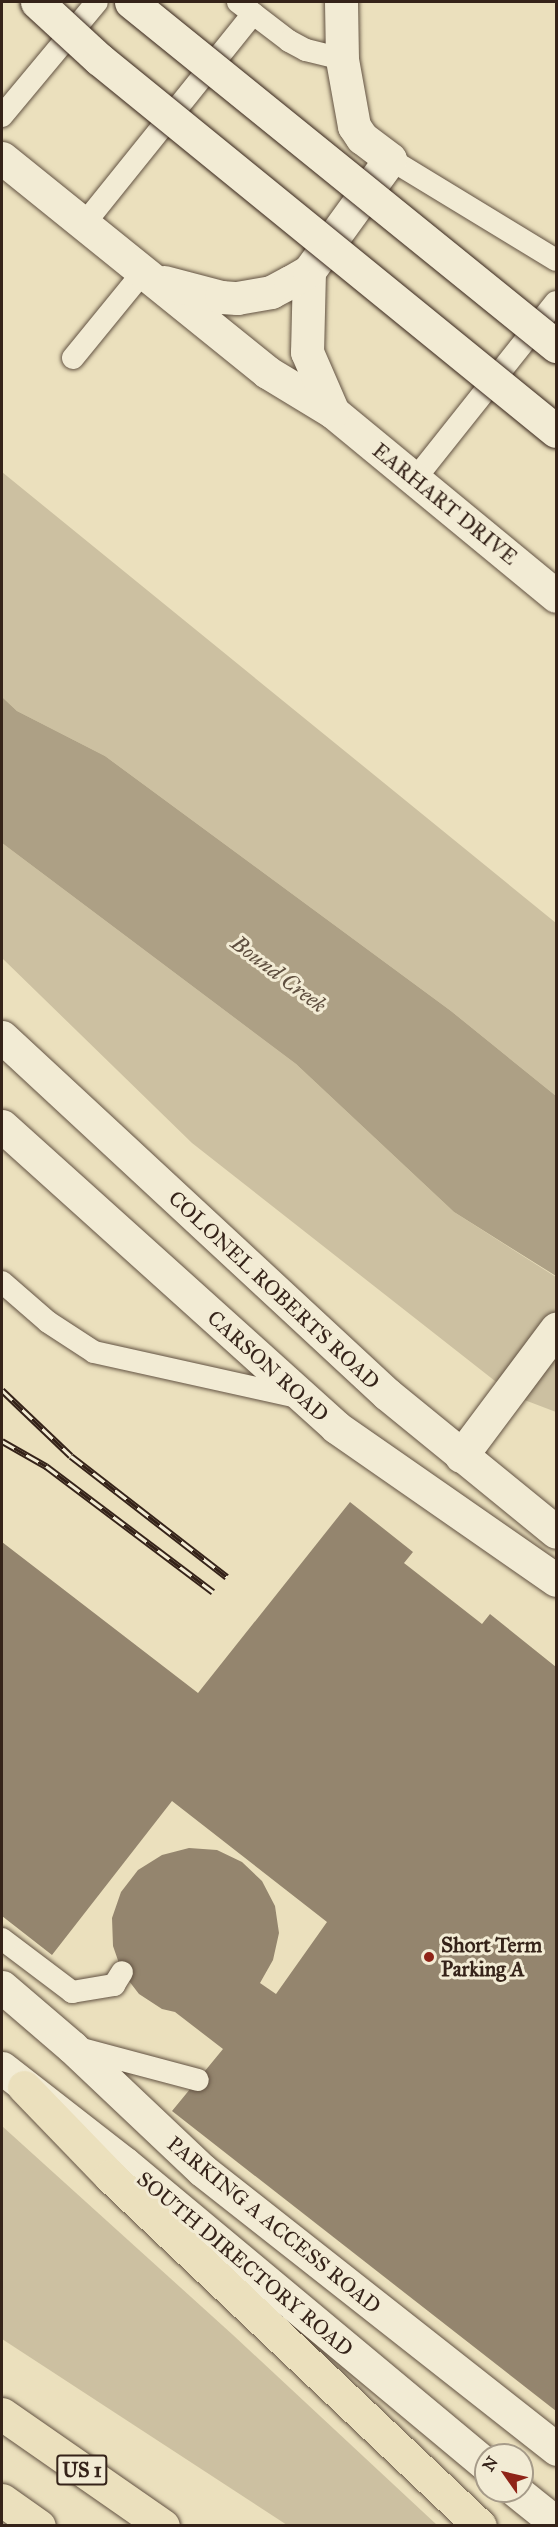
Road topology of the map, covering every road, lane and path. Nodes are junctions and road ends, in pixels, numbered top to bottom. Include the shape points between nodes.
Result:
1 (37, 2) edge
2 (97, 2) edge
3 (130, 2) edge
4 (341, 2) edge
5 (246, 8) edge
6 (342, 59) junction
7 (2, 116) edge
8 (2, 158) edge
9 (390, 159) junction
10 (84, 224) junction
11 (556, 260) edge
12 (309, 271) junction
13 (148, 275) junction
14 (556, 302) edge
15 (556, 346) edge
16 (73, 358) dead end
17 (333, 412) junction
18 (556, 431) edge
19 (415, 479) junction
20 (556, 596) edge
21 (2, 1037) edge
22 (2, 1126) edge
23 (2, 1282) edge
24 (556, 1329) edge
25 (302, 1398) junction
26 (461, 1456) junction
27 (556, 1532) edge
28 (556, 1580) edge
29 (2, 1939) edge
30 (122, 1972) dead end
31 (2, 1987) edge
32 (72, 2047) junction
33 (13, 2077) edge
34 (198, 2079) dead end
35 (2, 2414) edge
36 (556, 2449) edge
37 (474, 2455) edge
38 (2, 2500) edge
39 (531, 2503) edge
40 (556, 2523) edge
41 (39, 2526) edge
42 (163, 2526) edge
43 (480, 2526) edge

1 - 18 street, bridge via 99,59
2 - 7 lane
3 - 15 street, bridge
4 - 6 street
5 - 6 lane via 306,50
5 - 10 lane
6 - 9 street via 354,126 362,138
8 - 10 street, EARHART DRIVE
9 - 11 lane
9 - 12 street, EARHART DRIVE
10 - 13 street, EARHART DRIVE
12 - 13 street, EARHART DRIVE via 252,298 221,297
12 - 17 street, EARHART DRIVE via 307,352
13 - 16 lane
13 - 17 street, EARHART DRIVE via 267,372
14 - 19 lane
17 - 19 street, EARHART DRIVE
19 - 20 street, EARHART DRIVE
21 - 26 street, COLONEL ROBERTS ROAD via 387,1394
22 - 25 street, CARSON ROAD
23 - 25 lane via 48,1322 94,1352
24 - 26 street
25 - 28 street, CARSON ROAD via 376,1457
26 - 27 street, COLONEL ROBERTS ROAD
29 - 30 lane via 72,1992 114,1985
31 - 32 street, PARKING A ACCESS ROAD
32 - 34 lane
32 - 36 street, PARKING A ACCESS ROAD via 202,2170
33 - 37 street, SOUTH DIRECTORY ROAD via 133,2170
33 - 43 highway via 110,2176
35 - 42 highway, US 1
38 - 41 highway
39 - 40 street

